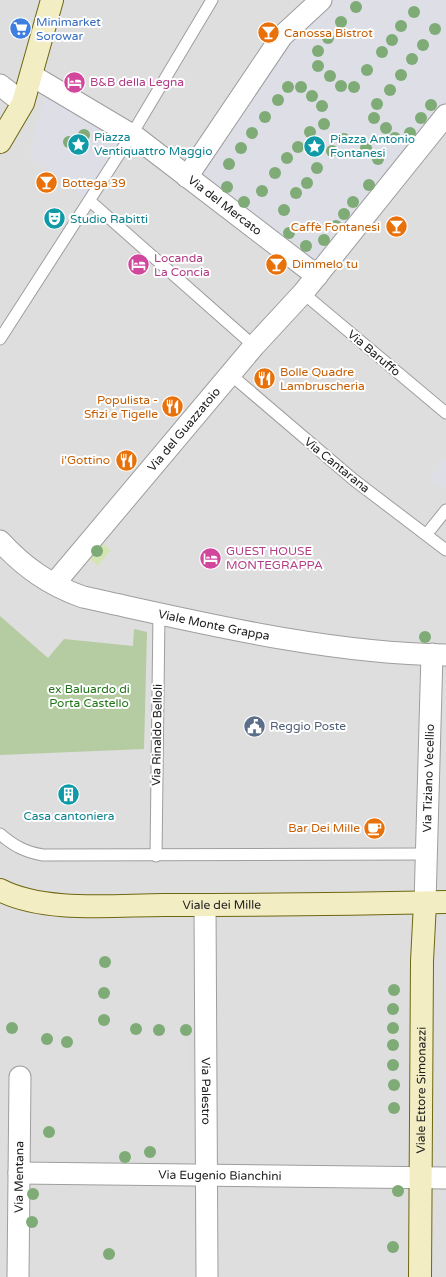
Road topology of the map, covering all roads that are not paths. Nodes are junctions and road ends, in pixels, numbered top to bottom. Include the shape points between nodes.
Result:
1 (52, 0) edge
2 (212, 0) edge
3 (321, 0) edge
4 (31, 75) junction
5 (0, 85) edge
6 (23, 103) junction
7 (446, 115) edge
8 (132, 134) junction
9 (0, 142) edge
10 (187, 176) junction
11 (90, 201) junction
12 (317, 276) junction
13 (303, 293) junction
14 (0, 339) edge
15 (254, 346) junction
16 (231, 375) junction
17 (446, 413) edge
18 (446, 510) edge
19 (426, 535) junction
20 (0, 541) edge
21 (446, 550) edge
22 (54, 584) junction
23 (159, 613) junction
24 (439, 654) edge
25 (0, 834) edge
26 (426, 854) junction
27 (156, 856) junction
28 (0, 890) edge
29 (435, 902) edge
30 (205, 905) junction
31 (20, 1077) dead end
32 (19, 1173) junction
33 (205, 1176) junction
34 (421, 1178) junction
35 (446, 1178) edge
36 (18, 1277) edge
37 (207, 1277) edge
38 (420, 1277) edge

1 - 4 street
2 - 8 lane
3 - 10 street via 282,36
4 - 6 street
4 - 8 street
5 - 6 street
6 - 9 street
7 - 12 street
8 - 10 street, Via del Mercato
8 - 11 lane
10 - 12 street, Via del Mercato
11 - 14 lane
11 - 15 lane
12 - 13 street, Via del Guazzatoio
13 - 15 street, Via del Guazzatoio
13 - 17 lane, Via Baruffo
15 - 16 street, Via del Guazzatoio
16 - 19 lane, Via Cantarana via 354,480
16 - 22 street, Via del Guazzatoio
18 - 19 lane
19 - 21 lane, Via Cantarana
20 - 22 street, Viale Monte Grappa via 33,572
22 - 23 street, Viale Monte Grappa via 83,597
23 - 24 street, Viale Monte Grappa via 288,640 348,648
23 - 27 lane, Via Rinaldo Belloli
24 - 26 street, Via Tiziano Vecellio
25 - 27 lane via 14,846 43,855
26 - 27 lane
26 - 29 street, Via Tiziano Vecellio
28 - 30 street, Viale dei Mille via 25,900 52,904
29 - 30 street, Viale dei Mille
29 - 34 street, Viale Ettore Simonazzi via 422,961
30 - 33 street, Via Palestro
31 - 32 street, Via Mentana
32 - 33 street, Via Eugenio Bianchini
32 - 36 street, Via Mentana
33 - 34 street, Via Eugenio Bianchini
33 - 37 street, Via Palestro
34 - 35 street, Via Eugenio Bianchini
34 - 38 street, Viale Ettore Simonazzi

